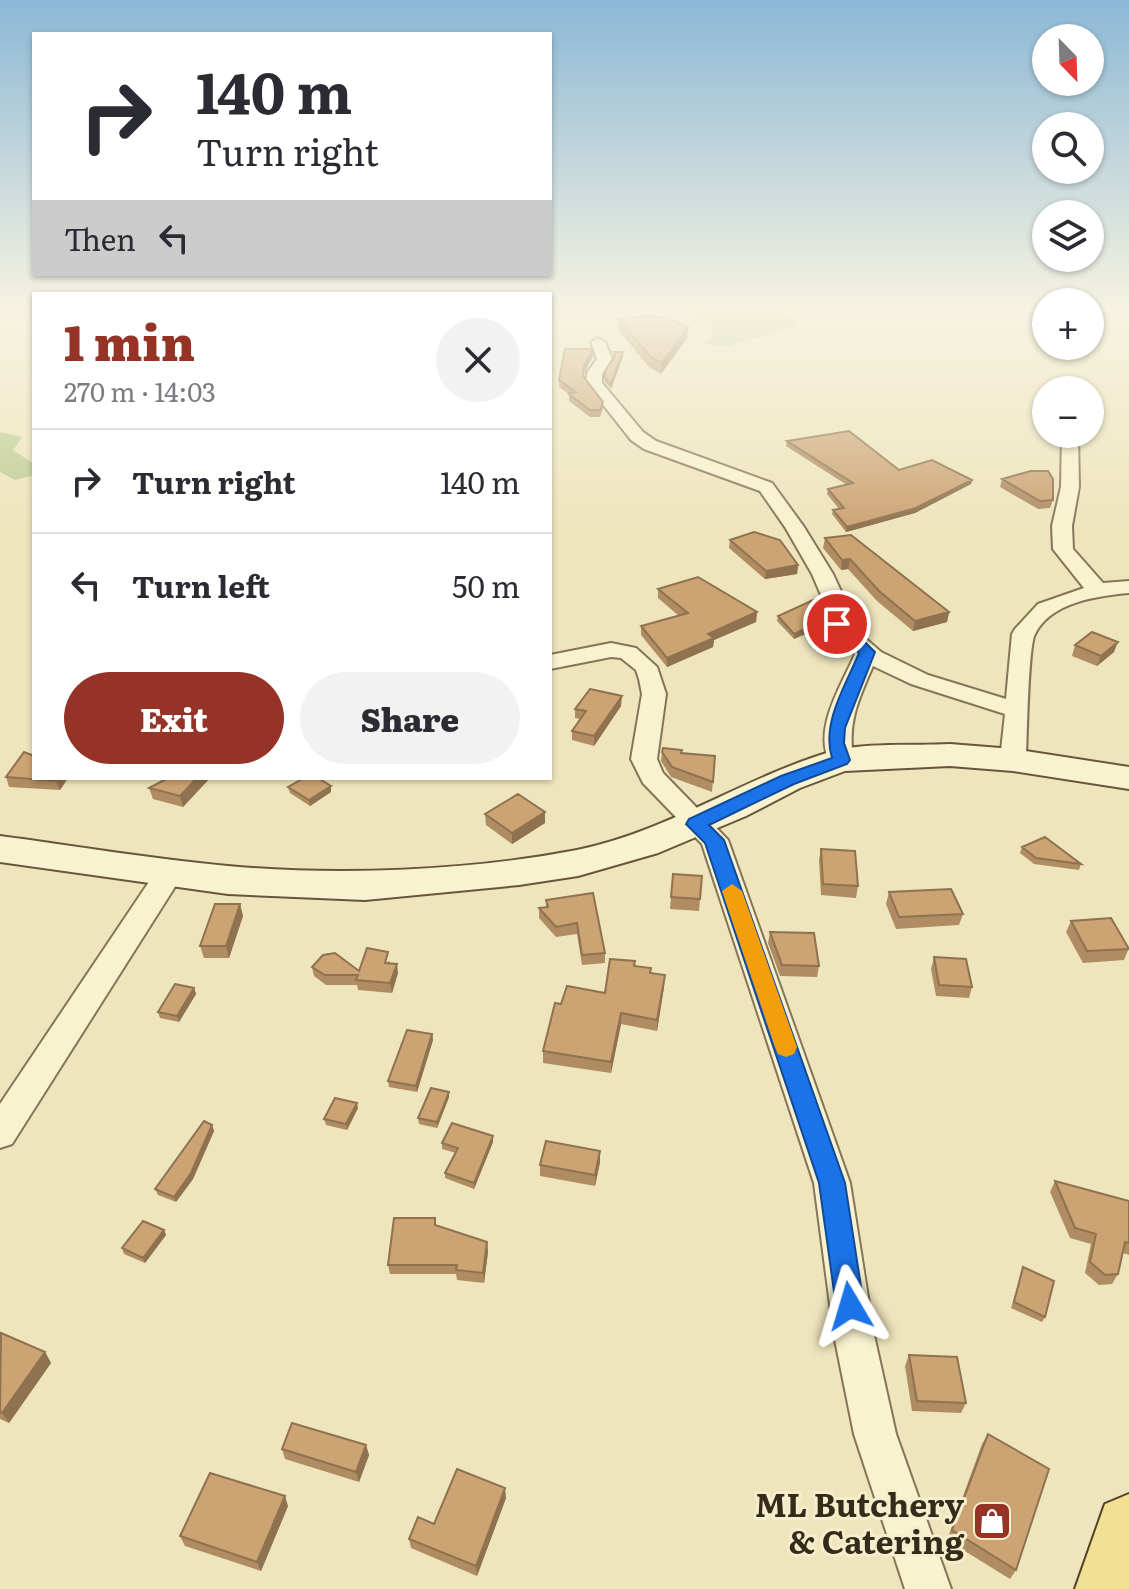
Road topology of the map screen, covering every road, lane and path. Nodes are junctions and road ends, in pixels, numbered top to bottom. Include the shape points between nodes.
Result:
1 (594, 382) edge
2 (1070, 448) edge
3 (1129, 587) edge
4 (1098, 590) junction
5 (867, 652) junction
6 (552, 662) edge
7 (1014, 709) junction
8 (841, 760) junction
9 (1013, 760) junction
10 (1129, 778) edge
11 (695, 824) junction
12 (0, 849) edge
13 (171, 871) junction
14 (0, 1133) edge
15 (1129, 1528) edge
16 (928, 1589) edge
17 (1111, 1589) edge

1 - 5 street via 650,445 766,487 796,528 835,603 837,624
2 - 4 street via 1063,549
3 - 4 street
4 - 7 street via 1046,609 1023,634
5 - 7 street via 908,674
5 - 8 street via 837,728
6 - 11 street via 611,650 628,653 646,667 654,694 644,759 652,777
7 - 9 street
8 - 9 main road via 950,755
8 - 11 main road
9 - 10 main road
11 - 13 main road via 578,863 418,882 337,886
11 - 16 street via 714,840 832,1183 875,1434
12 - 13 main road
13 - 14 street
15 - 17 main road

